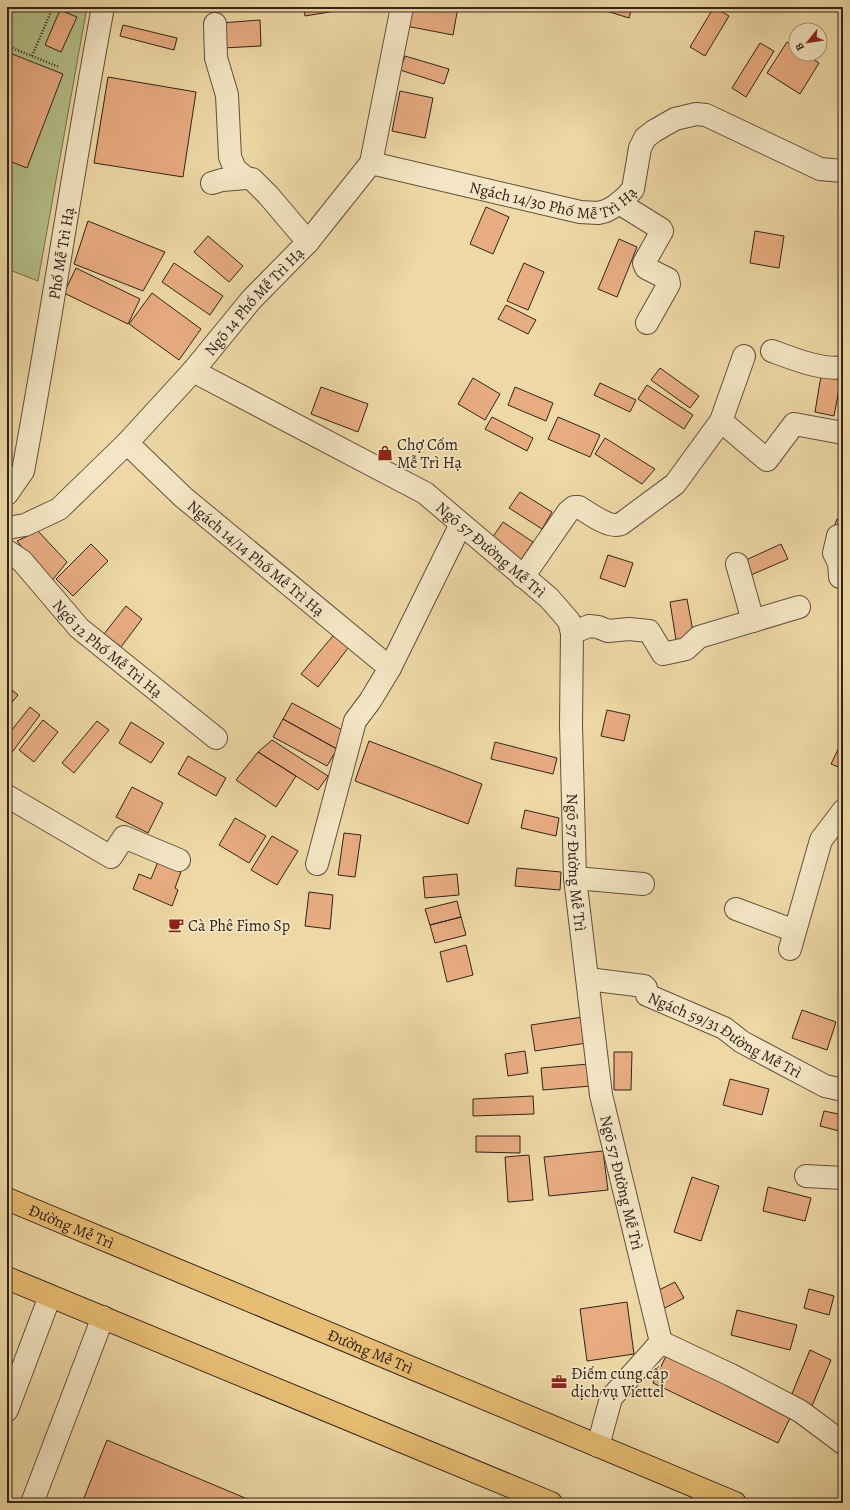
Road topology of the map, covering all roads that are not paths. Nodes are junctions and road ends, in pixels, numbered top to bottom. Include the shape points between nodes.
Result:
1 (103, 7) edge
2 (402, 7) edge
3 (215, 24) dead end
4 (371, 163) junction
5 (843, 171) edge
6 (246, 178) junction
7 (212, 183) dead end
8 (619, 203) junction
9 (308, 242) junction
10 (646, 323) dead end
11 (772, 351) dead end
12 (744, 356) dead end
13 (843, 367) edge
14 (194, 371) junction
15 (721, 421) junction
16 (843, 433) edge
17 (127, 443) junction
18 (7, 494) edge
19 (461, 524) junction
20 (7, 528) edge
21 (838, 536) dead end
22 (7, 551) edge
23 (737, 564) dead end
24 (523, 577) junction
25 (843, 577) edge
26 (799, 607) dead end
27 (753, 621) junction
28 (572, 633) junction
29 (390, 668) junction
30 (216, 738) dead end
31 (7, 796) edge
32 (843, 811) edge
33 (179, 860) dead end
34 (317, 864) dead end
35 (575, 878) junction
36 (643, 884) dead end
37 (736, 909) dead end
38 (588, 979) junction
39 (843, 1090) edge
40 (806, 1176) dead end
41 (843, 1178) edge
42 (7, 1199) edge
43 (7, 1278) edge
44 (50, 1296) junction
45 (103, 1317) junction
46 (661, 1342) junction
47 (7, 1410) edge
48 (843, 1442) edge
49 (598, 1446) junction
50 (32, 1503) edge
51 (551, 1503) edge
52 (735, 1503) edge

1 - 18 street, Phố Mễ Trì Hạ via 23,471
2 - 4 street, Ngõ 14 Phố Mễ Trì Hạ
3 - 6 street via 216,58 227,95 230,157 235,169
4 - 8 street, Ngách 14/30 Phố Mễ Trì Hạ via 580,212 598,213
4 - 9 street, Ngõ 14 Phố Mễ Trì Hạ
5 - 8 street, Ngách 14/30 Phố Mễ Trì Hạ via 820,169 706,115 696,114 675,119 645,138 640,148 632,189
6 - 7 street
6 - 9 street via 252,179 268,195
8 - 10 street via 662,231 644,266 668,279 669,284
9 - 14 street, Ngõ 14 Phố Mễ Trì Hạ via 251,300
11 - 13 street via 811,364
12 - 15 street
14 - 17 street, Ngõ 14 Phố Mễ Trì Hạ
14 - 19 street, Ngõ 57 Đường Mễ Trì via 425,493
15 - 16 street via 767,460 794,424
15 - 24 street via 675,484 616,535 610,525 579,507 574,507
17 - 20 street, Ngõ 14 Phố Mễ Trì Hạ via 59,509 25,525
17 - 29 street, Ngách 14/14 Phố Mễ Trì Hạ via 183,497
19 - 24 street, Ngõ 57 Đường Mễ Trì
19 - 29 street
21 - 25 street via 834,553 840,563 840,577
22 - 30 street, Ngõ 12 Phố Mễ Trì Hạ via 22,561 79,628
23 - 27 street
24 - 28 street, Ngõ 57 Đường Mễ Trì via 549,598 569,621
26 - 27 street
27 - 28 street via 699,637 686,649 663,654 649,631 608,631 598,626 590,626
28 - 35 street, Ngõ 57 Đường Mễ Trì via 571,725
29 - 34 street via 355,721
31 - 33 street via 111,857 124,837
32 - 37 street via 821,840 793,940
35 - 36 street
35 - 38 street, Ngõ 57 Đường Mễ Trì
38 - 39 street, Ngách 59/31 Đường Mễ Trì via 644,986 647,995 724,1028 742,1042 825,1086
38 - 46 street, Ngõ 57 Đường Mễ Trì via 601,1095
40 - 41 street
42 - 49 main road, Đường Mễ Trì
43 - 44 main road
44 - 45 main road
44 - 47 street
45 - 50 street
45 - 51 main road
46 - 48 street via 800,1411
46 - 49 street via 611,1398
49 - 52 main road, Đường Mễ Trì

